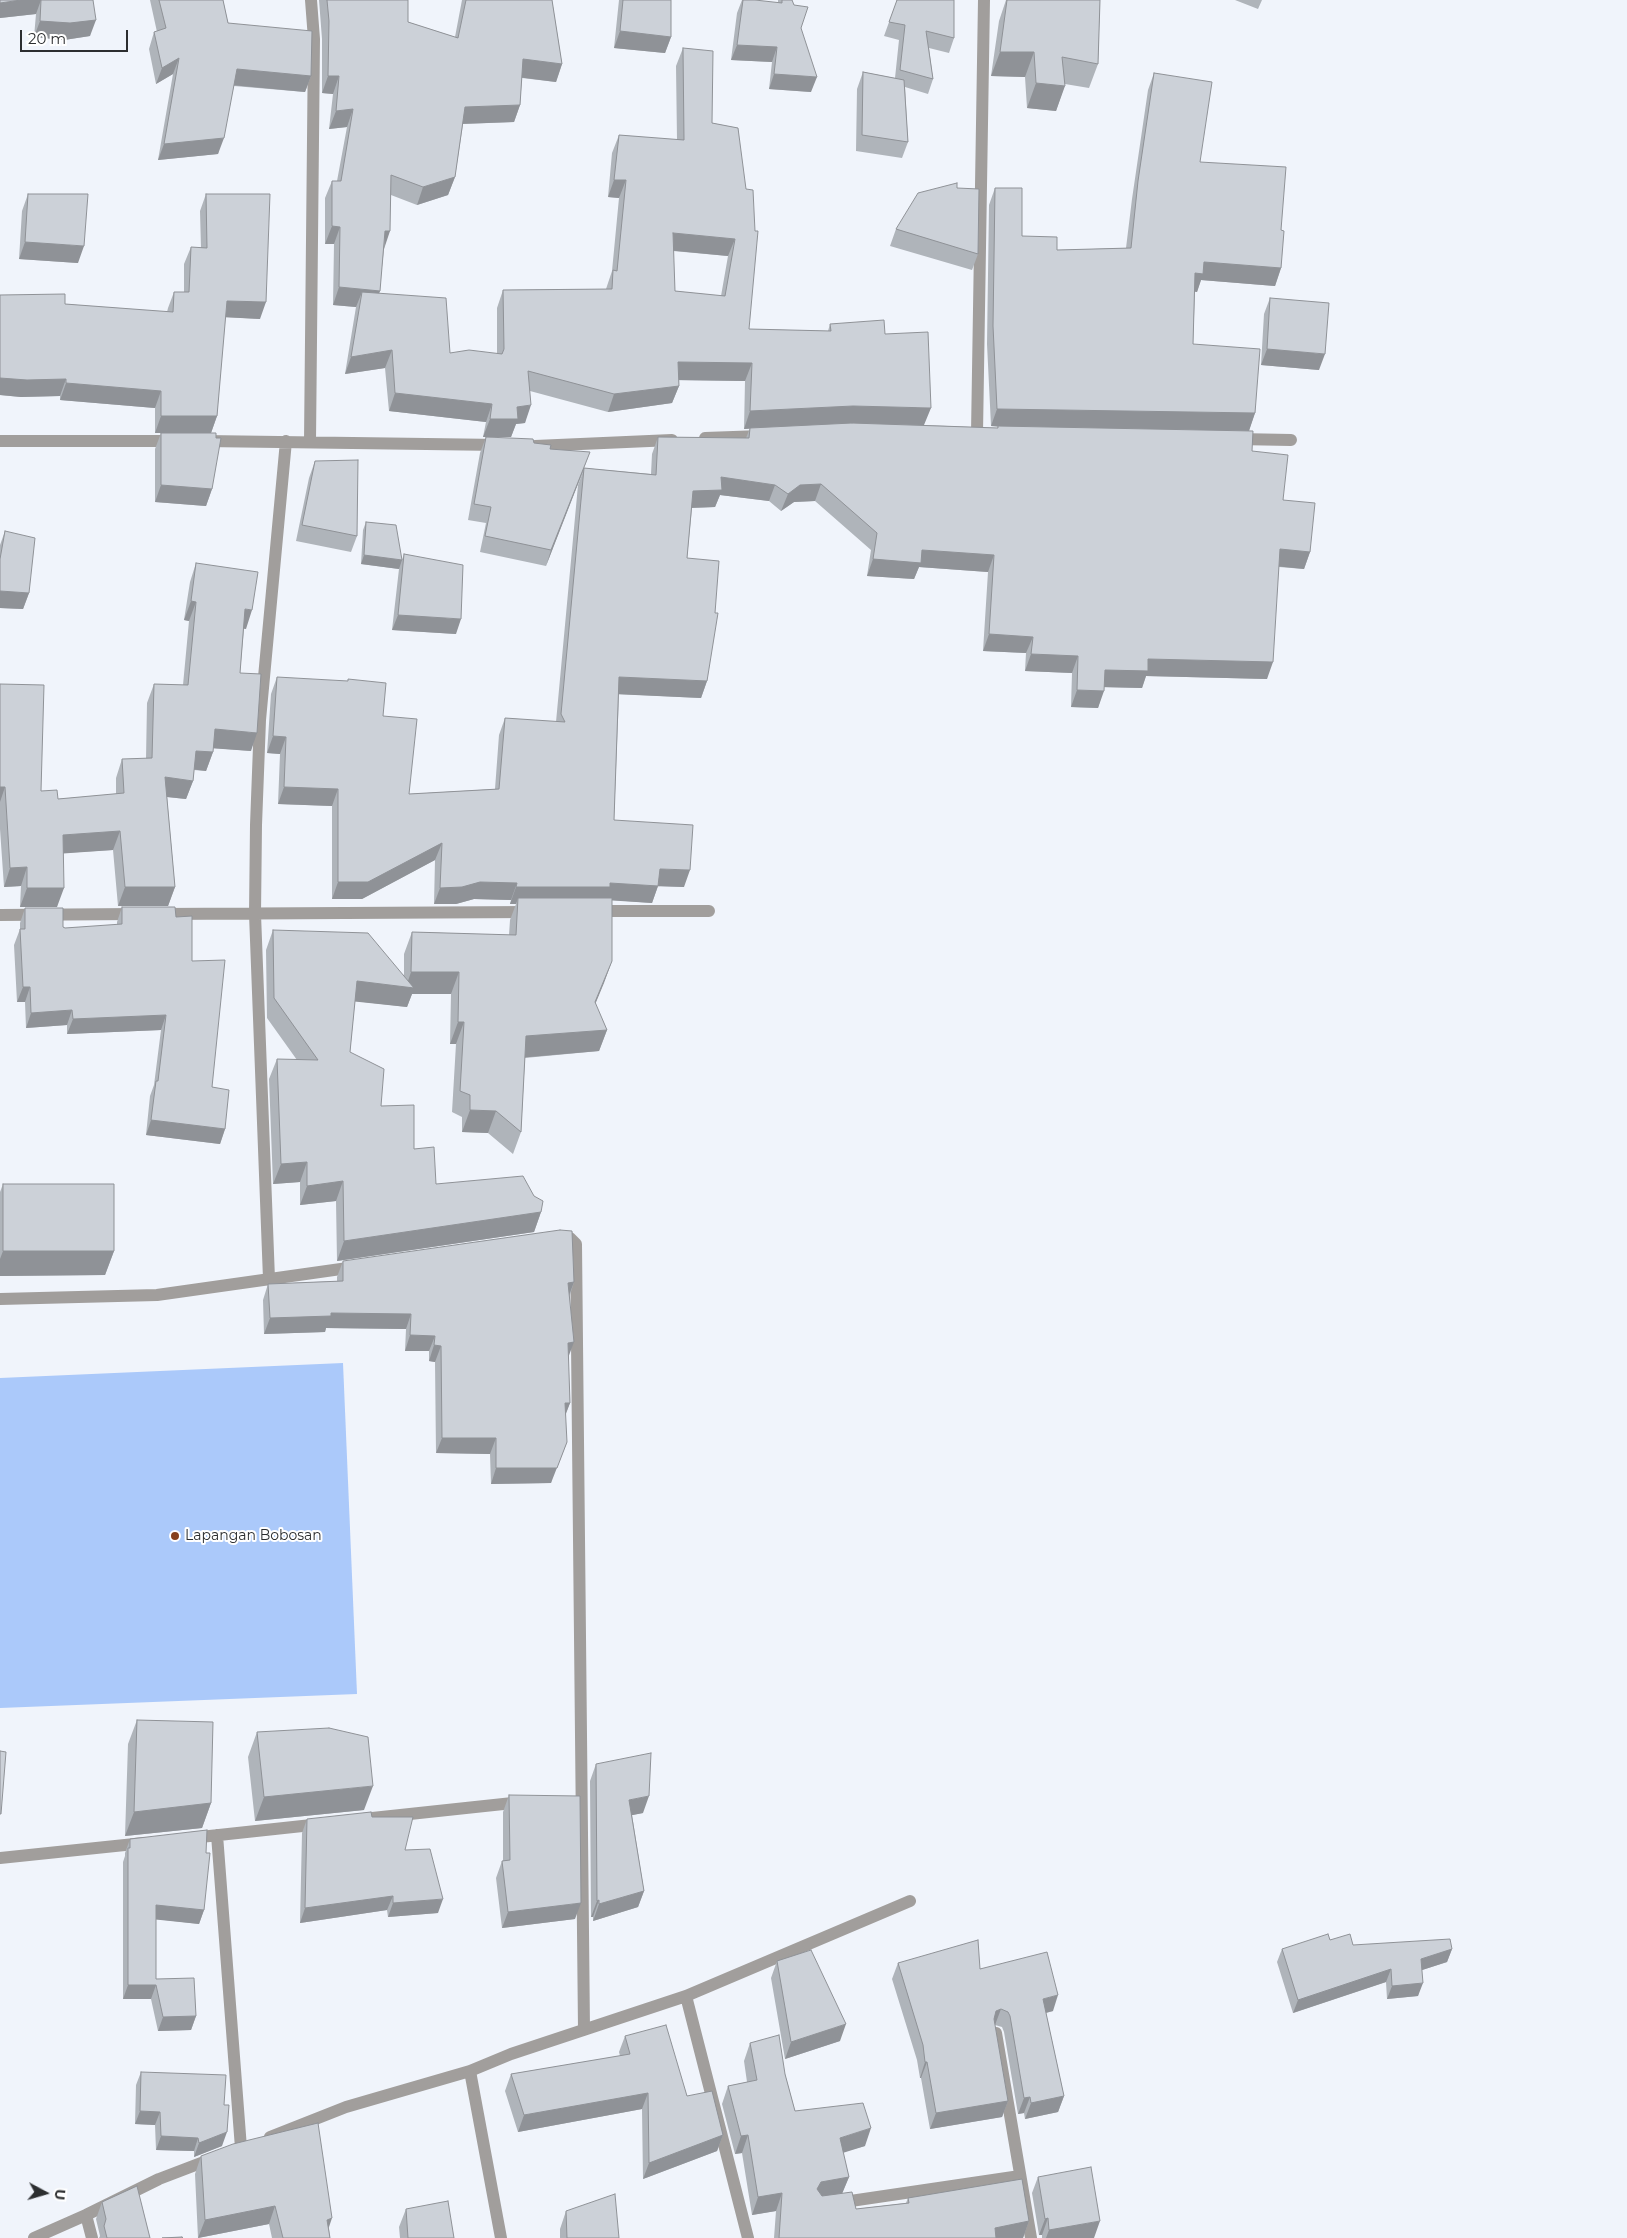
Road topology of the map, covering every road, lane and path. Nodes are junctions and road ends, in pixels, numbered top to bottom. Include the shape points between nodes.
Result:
1 (311, 0) edge
2 (984, 0) edge
3 (963, 433) edge
4 (777, 435) edge
5 (1223, 439) edge
6 (1291, 440) dead end
7 (0, 441) edge
8 (286, 441) junction
9 (310, 441) junction
10 (710, 911) dead end
11 (546, 912) edge
12 (585, 912) edge
13 (255, 914) junction
14 (0, 915) edge
15 (548, 1238) edge
16 (365, 1265) edge
17 (269, 1279) junction
18 (0, 1300) edge
19 (532, 1800) edge
20 (355, 1820) edge
21 (335, 1822) edge
22 (217, 1835) junction
23 (182, 1839) edge
24 (154, 1842) edge
25 (0, 1858) edge
26 (910, 1901) dead end
27 (686, 1996) junction
28 (584, 2030) junction
29 (996, 2034) edge
30 (470, 2071) junction
31 (241, 2148) junction
32 (1020, 2176) junction
33 (828, 2204) edge
34 (86, 2215) junction
35 (34, 2238) edge
36 (92, 2238) edge
37 (501, 2238) edge
38 (748, 2238) edge
39 (1031, 2238) edge

1 - 9 street via 314,39
2 - 3 street via 982,433
4 - 9 street via 516,446
5 - 6 street
7 - 8 street
8 - 9 street
8 - 13 street via 260,720
10 - 12 street
11 - 13 street
13 - 14 street
13 - 17 street
15 - 28 street via 564,1237 576,1244 577,1796
16 - 17 street
17 - 18 street via 157,1296
19 - 20 street
21 - 22 street
22 - 23 street
22 - 31 street
24 - 25 street
26 - 27 street
27 - 28 street
27 - 38 street
28 - 30 street
29 - 32 street
30 - 31 street via 346,2107
30 - 37 street
31 - 34 street via 159,2179
32 - 33 street
32 - 39 street
34 - 35 street
34 - 36 street

